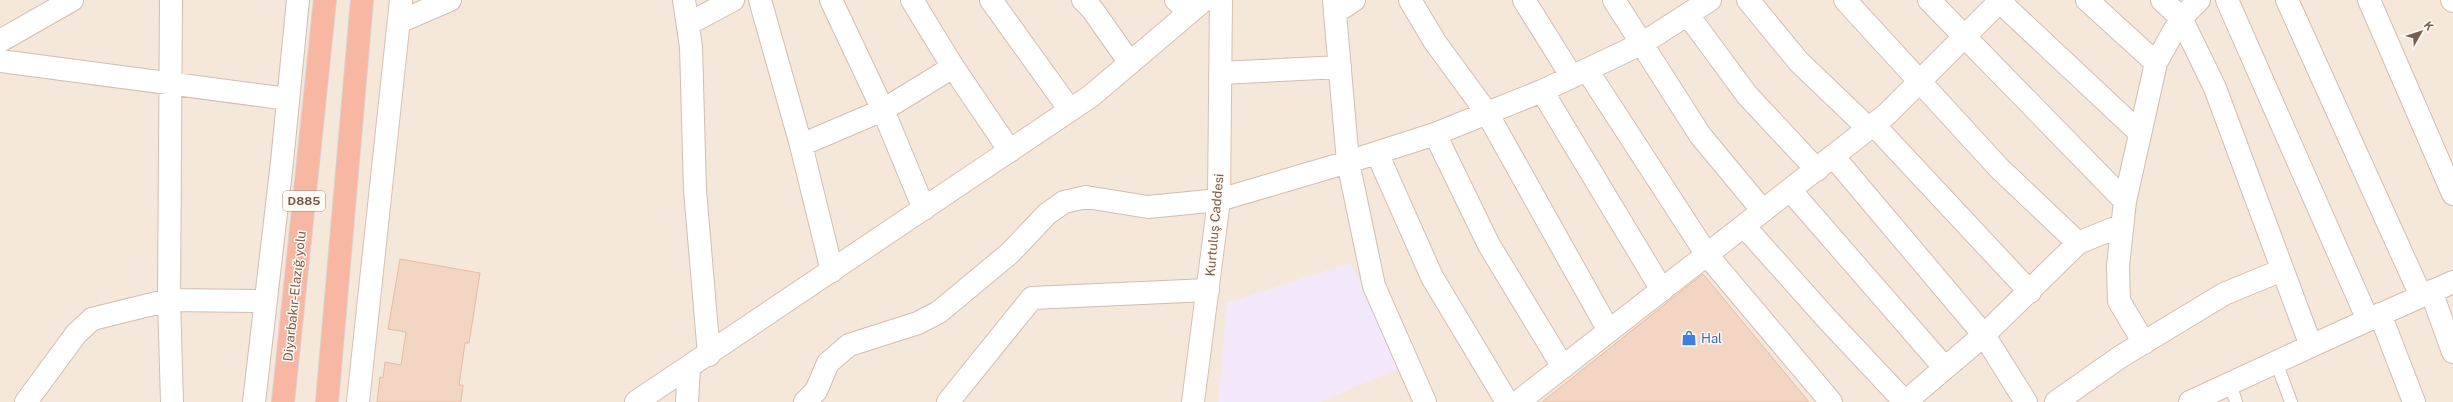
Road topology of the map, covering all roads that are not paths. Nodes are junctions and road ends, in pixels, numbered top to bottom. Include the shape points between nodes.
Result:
1 (171, 0) edge
2 (298, 0) edge
3 (325, 0) edge
4 (362, 0) edge
5 (401, 0) edge
6 (450, 0) edge
7 (684, 0) edge
8 (733, 0) edge
9 (760, 0) edge
10 (831, 0) edge
11 (912, 0) edge
12 (991, 0) edge
13 (1221, 0) edge
14 (1354, 0) edge
15 (1410, 0) edge
16 (1524, 0) edge
17 (1614, 0) edge
18 (1748, 0) edge
19 (1845, 0) edge
20 (1929, 0) edge
21 (2000, 0) edge
22 (2087, 0) edge
23 (2162, 0) edge
24 (2198, 0) edge
25 (2227, 0) edge
26 (2287, 0) edge
27 (2370, 0) edge
28 (66, 1) edge
29 (1093, 3) edge
30 (1190, 4) edge
31 (1702, 4) edge
32 (1334, 6) edge
33 (2181, 18) junction
34 (399, 22) junction
35 (688, 24) junction
36 (1966, 36) junction
37 (0, 41) edge
38 (1643, 43) junction
39 (0, 61) edge
40 (2156, 62) junction
41 (1130, 63) junction
42 (953, 67) junction
43 (1340, 67) junction
44 (1220, 73) junction
45 (1579, 73) junction
46 (1919, 82) junction
47 (169, 83) junction
48 (1542, 91) junction
49 (288, 99) junction
50 (883, 110) junction
51 (1070, 110) junction
52 (1487, 113) junction
53 (1871, 127) junction
54 (2140, 133) junction
55 (1435, 134) junction
56 (801, 145) junction
57 (1010, 150) junction
58 (1377, 153) junction
59 (1834, 156) junction
60 (1348, 162) junction
61 (1817, 170) junction
62 (1790, 190) junction
63 (2453, 194) edge
64 (1219, 200) junction
65 (2125, 201) junction
66 (924, 209) junction
67 (1763, 211) junction
68 (2122, 225) junction
69 (1744, 226) junction
70 (2078, 243) junction
71 (1707, 255) junction
72 (2282, 270) junction
73 (832, 272) junction
74 (2453, 282) edge
75 (1208, 290) junction
76 (1662, 290) junction
77 (2030, 292) junction
78 (2426, 294) junction
79 (169, 300) junction
80 (266, 301) junction
81 (2374, 317) junction
82 (1609, 331) junction
83 (1984, 335) junction
84 (2144, 343) junction
85 (2311, 346) junction
86 (2453, 352) edge
87 (708, 355) junction
88 (2276, 362) junction
89 (1563, 367) junction
90 (1944, 367) junction
91 (689, 368) junction
92 (2233, 392) edge
93 (26, 402) edge
94 (172, 402) edge
95 (254, 402) edge
96 (283, 402) edge
97 (327, 402) edge
98 (358, 402) edge
99 (636, 402) edge
100 (687, 402) edge
101 (805, 402) edge
102 (948, 402) edge
103 (1193, 402) edge
104 (1425, 402) edge
105 (1507, 402) edge
106 (1518, 402) edge
107 (1831, 402) edge
108 (1905, 402) edge
109 (2026, 402) edge
110 (2056, 402) edge
111 (2190, 402) edge
112 (2291, 402) edge
113 (2414, 402) edge

1 - 47 street
2 - 49 street
3 - 96 highway, Diyarbakır-Elazığ yolu / D885
4 - 97 highway, D885
5 - 34 street
6 - 34 street
7 - 35 street
8 - 35 street
9 - 56 street
10 - 50 street
11 - 42 street
12 - 51 street
13 - 44 street, Kurtuluş Caddesi
14 - 32 street
15 - 52 street via 1435,42
16 - 45 street
17 - 38 street
18 - 53 street via 1799,62
19 - 46 street
20 - 36 street
21 - 36 street
21 - 54 street
22 - 40 street
23 - 33 street
24 - 33 street
25 - 81 street
26 - 78 street
27 - 63 street
28 - 37 street
29 - 41 street
30 - 41 street
31 - 38 street
31 - 61 street via 1747,95
32 - 43 street
33 - 40 street
33 - 72 street via 2215,88
34 - 98 street
35 - 87 street via 691,47 695,190
36 - 46 street
36 - 65 street
38 - 45 street
38 - 67 street via 1700,135
39 - 47 street
40 - 54 street
41 - 51 street
42 - 50 street
42 - 57 street
43 - 44 street
43 - 60 street
44 - 64 street, Kurtuluş Caddesi
45 - 48 street
45 - 71 street
46 - 53 street
46 - 70 street via 1999,168
47 - 49 street
47 - 79 street
48 - 52 street
48 - 76 street
49 - 80 street
50 - 56 street
50 - 66 street
51 - 57 street
52 - 55 street
52 - 82 street
53 - 59 street
53 - 77 street
54 - 65 street
55 - 58 street
55 - 89 street via 1489,245
56 - 73 street
57 - 66 street
58 - 60 street
58 - 105 street via 1432,277
59 - 61 street
59 - 83 street
60 - 64 street
60 - 104 street via 1374,286
61 - 62 street
62 - 67 street
62 - 90 street
64 - 75 street, Kurtuluş Caddesi
64 - 101 street via 1148,207 1086,197 1064,202 1047,214 1010,253 940,312 918,323 849,344 828,363 816,391
65 - 68 street
66 - 73 street
67 - 69 street
68 - 70 street
68 - 84 street via 2118,266 2119,301
69 - 71 street
69 - 108 street
70 - 77 street
71 - 76 street
71 - 107 street
72 - 84 street via 2224,294
72 - 85 street
73 - 87 street
74 - 78 street
75 - 102 street via 1032,298
75 - 103 street, Kurtuluş Caddesi
76 - 82 street
77 - 83 street
78 - 81 street
78 - 86 street
79 - 80 street
79 - 93 street via 92,319 76,334
79 - 94 street
80 - 95 street
81 - 85 street
81 - 113 street
82 - 89 street
83 - 90 street
83 - 109 street
84 - 110 street
85 - 88 street
87 - 91 street
88 - 92 street
88 - 112 lane
89 - 106 street
90 - 108 street
91 - 99 street
91 - 100 street
92 - 111 street

